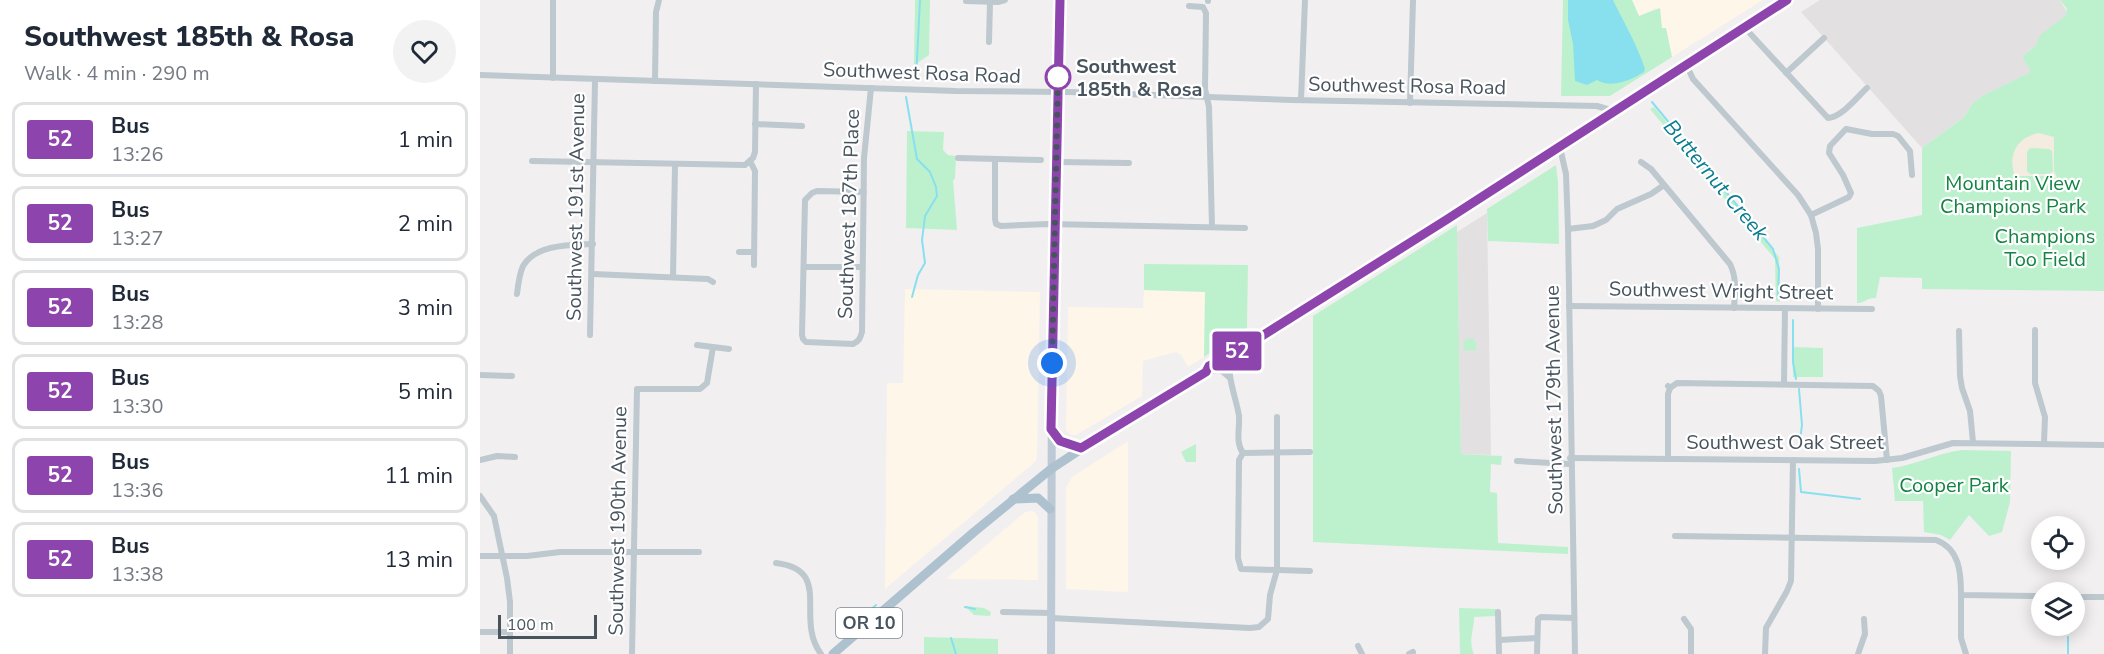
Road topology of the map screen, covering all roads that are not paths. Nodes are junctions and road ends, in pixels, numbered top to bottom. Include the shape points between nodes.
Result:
1 (553, 0) edge
2 (659, 0) edge
3 (1005, 0) edge
4 (1060, 0) edge
5 (1305, 0) edge
6 (1413, 0) edge
7 (1787, 0) edge
8 (966, 1) edge
9 (990, 2) junction
10 (1189, 6) dead end
11 (1745, 27) junction
12 (1824, 38) dead end
13 (989, 42) dead end
14 (1686, 64) junction
15 (1786, 73) junction
16 (480, 75) edge
17 (553, 78) junction
18 (595, 80) junction
19 (655, 81) junction
20 (756, 84) junction
21 (871, 88) junction
22 (1867, 88) dead end
23 (1057, 92) junction
24 (1207, 98) junction
25 (1301, 100) junction
26 (1410, 103) junction
27 (1614, 111) junction
28 (755, 124) junction
29 (802, 126) dead end
30 (1559, 150) junction
31 (958, 158) dead end
32 (995, 159) junction
33 (1041, 160) dead end
34 (532, 161) dead end
35 (750, 161) junction
36 (593, 162) junction
37 (1057, 162) junction
38 (1641, 162) dead end
39 (1129, 163) dead end
40 (675, 165) junction
41 (1912, 175) dead end
42 (1664, 185) junction
43 (864, 192) junction
44 (1811, 215) junction
45 (1056, 225) junction
46 (1212, 227) junction
47 (1245, 228) dead end
48 (1568, 229) junction
49 (593, 244) junction
50 (739, 252) dead end
51 (754, 252) junction
52 (754, 265) dead end
53 (804, 267) junction
54 (862, 267) junction
55 (593, 274) junction
56 (673, 277) junction
57 (713, 282) dead end
58 (517, 294) dead end
59 (1569, 306) junction
60 (1734, 308) junction
61 (1785, 308) junction
62 (1818, 309) junction
63 (1872, 309) dead end
64 (2036, 330) dead end
65 (1959, 331) dead end
66 (590, 335) dead end
67 (697, 345) dead end
68 (713, 347) junction
69 (729, 349) dead end
70 (1238, 351) junction
71 (1230, 359) junction
72 (1210, 371) junction
73 (480, 375) edge
74 (512, 376) dead end
75 (1230, 378) junction
76 (1784, 384) junction
77 (1277, 417) dead end
78 (1051, 429) junction
79 (1972, 442) junction
80 (2044, 443) junction
81 (2104, 445) edge
82 (1081, 448) junction
83 (1277, 452) junction
84 (1310, 452) dead end
85 (1243, 453) junction
86 (515, 457) dead end
87 (1668, 458) junction
88 (480, 460) edge
89 (1793, 460) junction
90 (1887, 460) junction
91 (1517, 461) dead end
92 (1570, 461) junction
93 (1051, 469) junction
94 (480, 496) edge
95 (1013, 499) junction
96 (1050, 508) junction
97 (1675, 536) dead end
98 (1792, 536) junction
99 (699, 552) dead end
100 (634, 553) junction
101 (480, 556) edge
102 (502, 556) junction
103 (776, 563) dead end
104 (1277, 570) junction
105 (1310, 571) dead end
106 (1961, 595) junction
107 (2031, 596) edge
108 (2085, 597) edge
109 (2104, 597) edge
110 (1003, 612) dead end
111 (1498, 612) dead end
112 (1051, 616) junction
113 (1574, 618) junction
114 (1684, 619) dead end
115 (1864, 619) dead end
116 (480, 632) edge
117 (510, 632) junction
118 (1537, 638) junction
119 (1499, 640) junction
120 (1358, 646) dead end
121 (510, 654) edge
122 (632, 654) edge
123 (821, 654) edge
124 (833, 654) edge
125 (1052, 654) edge
126 (1362, 654) edge
127 (1499, 654) edge
128 (1537, 654) edge
129 (1575, 654) edge
130 (1691, 654) edge
131 (1765, 654) edge
132 (1858, 654) edge
133 (1966, 654) edge

1 - 17 street
2 - 19 street
3 - 9 street
4 - 23 main road
5 - 25 street
6 - 26 street
7 - 11 main road, OR 10
8 - 9 street
9 - 13 street
10 - 24 street via 1203,7 1206,13
11 - 14 main road, OR 10
11 - 15 street
12 - 15 street
14 - 27 main road, OR 10
14 - 44 street via 1693,79 1798,195
15 - 22 street via 1828,118 1833,118
16 - 17 street, Southwest Rosa Road
17 - 18 street, Southwest Rosa Road
18 - 19 street, Southwest Rosa Road
18 - 36 street, Southwest 191st Avenue
19 - 20 street, Southwest Rosa Road
20 - 21 street, Southwest Rosa Road
20 - 28 street
21 - 23 street, Southwest Rosa Road
21 - 43 street, Southwest 187th Place
23 - 24 street, Southwest Rosa Road
23 - 37 main road
24 - 25 street, Southwest Rosa Road
24 - 46 street
25 - 26 street, Southwest Rosa Road
26 - 27 street, Southwest Rosa Road via 1597,106
27 - 30 main road, OR 10
28 - 29 street
28 - 35 street via 755,152
30 - 48 street, Southwest 179th Avenue via 1566,174
30 - 70 main road, OR 10
31 - 32 street
32 - 33 street
32 - 45 street via 996,224
34 - 36 street
35 - 40 street via 739,167
35 - 51 street via 755,171
36 - 40 street
36 - 49 street, Southwest 191st Avenue
37 - 39 street
37 - 45 main road
38 - 42 street
40 - 56 street
41 - 44 street via 1910,151 1898,136 1846,129 1830,146 1829,153 1851,194
42 - 48 street via 1617,209 1606,220
42 - 60 street via 1735,272
43 - 53 street via 817,191 808,196 803,206
43 - 54 street, Southwest 187th Place
44 - 62 street via 1818,249
45 - 46 street
45 - 78 main road
46 - 47 street
48 - 59 street, Southwest 179th Avenue
49 - 55 street, Southwest 191st Avenue
49 - 58 street via 554,248 530,257 522,269
50 - 51 street
51 - 52 street
53 - 54 street
53 - 54 street, Southwest 187th Place via 802,339 811,343 853,344 862,332
55 - 56 street
55 - 66 street, Southwest 191st Avenue
56 - 57 street
59 - 60 street, Southwest Wright Street
59 - 92 street, Southwest 179th Avenue
60 - 61 street, Southwest Wright Street
61 - 62 street, Southwest Wright Street
61 - 76 street
62 - 63 street, Southwest Wright Street
64 - 80 street via 2035,383 2045,417
65 - 79 street via 1960,376 1970,411
67 - 68 street
68 - 69 street
68 - 100 street, Southwest 190th Avenue via 707,383 700,389 637,389
70 - 71 main road, OR 10
70 - 72 main road, OR 10 via 1209,366
71 - 72 main road, OR 10
71 - 75 street
72 - 75 street via 1225,373
72 - 82 main road, OR 10
73 - 74 street
75 - 85 street
76 - 87 street via 1677,383 1669,387
76 - 90 street via 1877,388
77 - 83 street
78 - 82 main road via 1060,441
78 - 93 main road
79 - 80 street, Southwest Oak Street
79 - 90 street, Southwest Oak Street via 1948,443
80 - 81 street, Southwest Oak Street
82 - 93 main road, OR 10
83 - 84 street
83 - 85 street
83 - 104 street
85 - 104 street via 1239,460 1241,569
86 - 88 street
87 - 89 street, Southwest Oak Street
87 - 92 street, Southwest Oak Street
89 - 90 street, Southwest Oak Street
89 - 98 street
91 - 92 street, Southwest Oak Street
92 - 113 street, Southwest 179th Avenue
93 - 95 main road, OR 10
93 - 96 main road
94 - 102 street via 494,516
95 - 96 main road via 1035,497
95 - 124 main road, OR 10
96 - 112 main road
97 - 98 street
98 - 106 street via 1936,540 1957,558
98 - 131 street via 1790,586 1766,628
99 - 100 street
100 - 102 street
100 - 122 street, Southwest 190th Avenue
101 - 102 street
102 - 117 street via 509,590
103 - 123 street via 794,566 807,579 811,635
104 - 105 street
104 - 112 street via 1268,619 1259,627
106 - 107 street
106 - 133 street via 1961,638
108 - 109 street
110 - 112 street
111 - 119 street
112 - 125 main road
113 - 118 street via 1541,617
113 - 129 street, Southwest 179th Avenue
114 - 130 street via 1691,629
115 - 132 street via 1865,634
116 - 117 street
117 - 121 street
118 - 119 street
118 - 128 street
119 - 127 street
120 - 126 street

